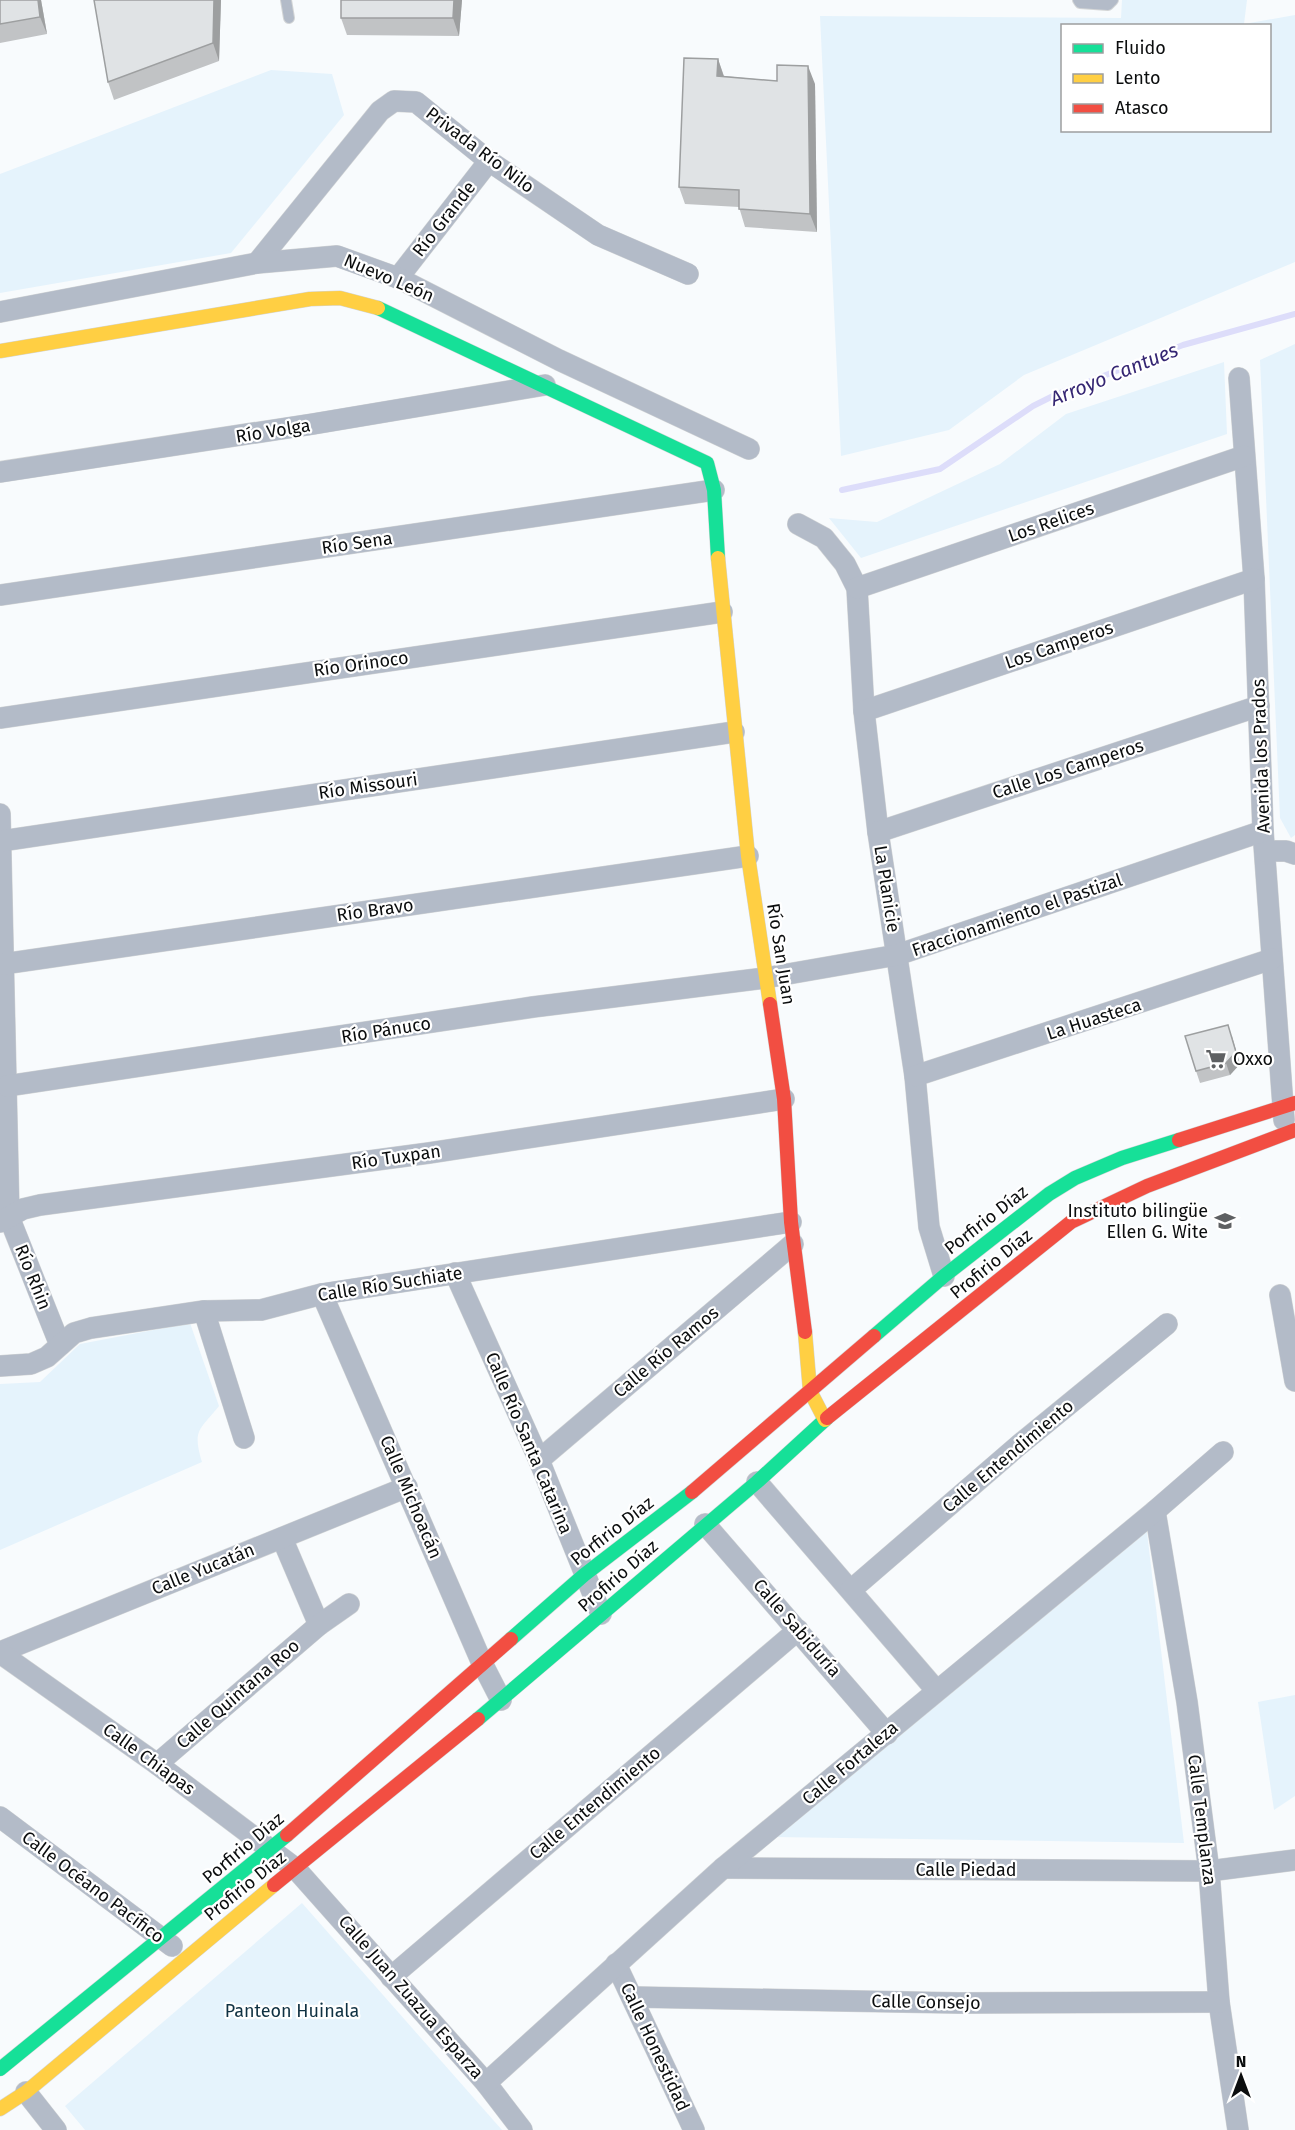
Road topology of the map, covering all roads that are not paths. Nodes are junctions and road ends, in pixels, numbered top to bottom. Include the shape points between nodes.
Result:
1 (286, 0) edge
2 (1078, 0) edge
3 (1113, 0) edge
4 (289, 18) dead end
5 (489, 161) junction
6 (257, 263) junction
7 (688, 274) dead end
8 (398, 278) junction
9 (0, 312) edge
10 (0, 351) edge
11 (1239, 378) dead end
12 (545, 385) junction
13 (715, 433) junction
14 (749, 449) dead end
15 (1244, 456) junction
16 (707, 463) junction
17 (0, 472) edge
18 (714, 490) junction
19 (798, 524) dead end
20 (1254, 579) junction
21 (857, 588) junction
22 (0, 596) edge
23 (722, 612) junction
24 (1259, 706) junction
25 (864, 711) junction
26 (0, 718) edge
27 (734, 732) junction
28 (0, 814) edge
29 (878, 832) junction
30 (1, 841) edge
31 (1264, 841) junction
32 (1295, 854) edge
33 (748, 856) junction
34 (897, 955) junction
35 (1272, 959) junction
36 (3, 964) junction
37 (765, 978) junction
38 (915, 1076) junction
39 (7, 1086) junction
40 (784, 1099) junction
41 (1289, 1105) edge
42 (1290, 1132) edge
43 (4, 1219) edge
44 (791, 1222) junction
45 (793, 1244) junction
46 (455, 1273) junction
47 (944, 1276) junction
48 (322, 1294) junction
49 (1280, 1295) dead end
50 (204, 1311) junction
51 (1167, 1324) dead end
52 (60, 1345) junction
53 (0, 1366) edge
54 (1295, 1381) edge
55 (810, 1391) junction
56 (825, 1420) junction
57 (244, 1438) dead end
58 (1222, 1452) dead end
59 (539, 1460) junction
60 (757, 1482) junction
61 (407, 1487) junction
62 (1155, 1511) junction
63 (705, 1524) junction
64 (282, 1538) junction
65 (584, 1575) junction
66 (851, 1590) junction
67 (349, 1604) dead end
68 (601, 1614) junction
69 (319, 1625) junction
70 (798, 1630) junction
71 (0, 1653) edge
72 (482, 1663) junction
73 (936, 1690) junction
74 (501, 1700) junction
75 (887, 1734) junction
76 (157, 1764) junction
77 (0, 1817) edge
78 (272, 1848) junction
79 (1295, 1860) edge
80 (295, 1868) junction
81 (723, 1868) junction
82 (1209, 1871) junction
83 (162, 1938) junction
84 (187, 1957) junction
85 (616, 1964) junction
86 (391, 1977) junction
87 (633, 1997) junction
88 (1219, 2002) junction
89 (0, 2069) edge
90 (486, 2083) junction
91 (26, 2092) junction
92 (0, 2109) edge
93 (56, 2130) edge
94 (522, 2130) edge
95 (694, 2130) edge
96 (1238, 2130) edge

1 - 4 lane
2 - 3 lane via 1108,5
5 - 6 street, Privada Río Nilo via 416,102 394,101 380,111
5 - 7 street, Privada Río Nilo via 598,235
5 - 8 street, Río Grande
6 - 8 street, Nuevo León via 337,256
6 - 9 street, Nuevo León
8 - 13 street, Nuevo León
10 - 12 street, Nuevo León via 310,299 340,298 388,310
11 - 15 street, Avenida los Prados
12 - 16 street, Nuevo León
12 - 17 street, Río Volga
13 - 14 street, Nuevo León
13 - 16 street
15 - 20 street, Avenida los Prados
15 - 21 street, Los Relices
16 - 18 street
18 - 22 street, Río Sena
18 - 23 street, Río San Juan
19 - 21 street, La Planicie via 824,538 845,564
20 - 24 street, Avenida los Prados
20 - 25 street, Los Camperos
21 - 25 street, La Planicie
23 - 26 street, Río Orinoco
23 - 27 street, Río San Juan
24 - 29 street, Calle Los Camperos
24 - 31 street, Avenida los Prados
25 - 29 street, La Planicie
27 - 30 street, Río Missouri
27 - 33 street, Río San Juan
28 - 30 street, Río Rhin
29 - 34 street, La Planicie
30 - 36 street, Río Rhin
31 - 32 street
31 - 34 street, Fraccionamiento el Pastizal
31 - 35 street, Avenida los Prados
33 - 36 street, Río Bravo
33 - 37 street, Río San Juan
34 - 37 street, Fraccionamiento el Pastizal
34 - 38 street, La Planicie
35 - 38 street, La Huasteca
35 - 41 street, Avenida los Prados
36 - 39 street, Río Rhin
37 - 39 street, Río Pánuco via 533,1007
37 - 40 street, Río San Juan
38 - 47 street, La Planicie via 929,1227
39 - 43 street, Río Rhin
40 - 43 street, Río Tuxpan via 429,1153 40,1205
40 - 44 street, Río San Juan
41 - 42 street, Avenida los Prados
41 - 47 street, Porfirio Díaz via 1122,1158 1075,1178
42 - 56 street, Profirio Díaz via 1147,1186 1071,1222
43 - 52 street, Río Rhin
44 - 45 street, Río San Juan
44 - 46 street, Calle Río Suchiate
45 - 55 street, Río San Juan via 804,1313
45 - 59 street, Calle Río Ramos
46 - 48 street, Calle Río Suchiate
46 - 59 street, Calle Río Santa Catarina
47 - 55 street, Porfirio Díaz
48 - 50 street, Calle Río Suchiate via 261,1310
48 - 61 street, Calle Michoacán
49 - 54 street
50 - 52 street, Calle Río Suchiate via 91,1328 74,1333
50 - 57 street
51 - 66 street, Calle Entendimiento
52 - 53 street, Calle Río Suchiate via 31,1364
55 - 56 street, Río San Juan
55 - 65 street, Porfirio Díaz via 694,1490
56 - 60 street, Profirio Díaz
58 - 62 street, Calle Fortaleza
59 - 65 street, Calle Río Santa Catarina
60 - 63 street, Profirio Díaz
60 - 66 street
61 - 64 street, Calle Yucatán
61 - 72 street, Calle Michoacán
62 - 73 street, Calle Fortaleza
62 - 82 street, Calle Templanza via 1187,1701
63 - 68 street, Profirio Díaz
63 - 70 street, Calle Sabiduría
64 - 69 street
64 - 71 street, Calle Yucatán
65 - 68 street, Calle Río Santa Catarina
65 - 72 street, Porfirio Díaz
66 - 73 street
67 - 69 street, Calle Quintana Roo
68 - 74 street, Profirio Díaz
69 - 76 street, Calle Quintana Roo
70 - 75 street, Calle Sabiduría
70 - 86 street, Calle Entendimiento
71 - 76 street, Calle Chiapas
72 - 74 street, Calle Michoacán
72 - 78 street, Porfirio Díaz
73 - 75 street, Calle Fortaleza
74 - 80 street, Profirio Díaz
75 - 81 street, Calle Fortaleza
76 - 78 street, Calle Chiapas
77 - 83 street, Calle Océano Pacífico
78 - 80 street, Calle Chiapas
78 - 83 street, Porfirio Díaz
79 - 82 street, Calle Piedad
80 - 84 street, Profirio Díaz
80 - 86 street, Calle Juan Zuazua Esparza
81 - 82 street, Calle Piedad
81 - 85 street, Calle Fortaleza
82 - 88 street, Calle Templanza
83 - 84 street, Calle Océano Pacífico
83 - 89 street, Porfirio Díaz
84 - 91 street, Profirio Díaz
85 - 87 street, Calle Honestidad
85 - 90 street, Calle Fortaleza
86 - 90 street, Calle Juan Zuazua Esparza
87 - 88 street, Calle Consejo via 959,2003
87 - 95 street, Calle Honestidad
88 - 96 street, Calle Templanza
90 - 94 street, Calle Juan Zuazua Esparza
91 - 92 street, Profirio Díaz
91 - 93 street

